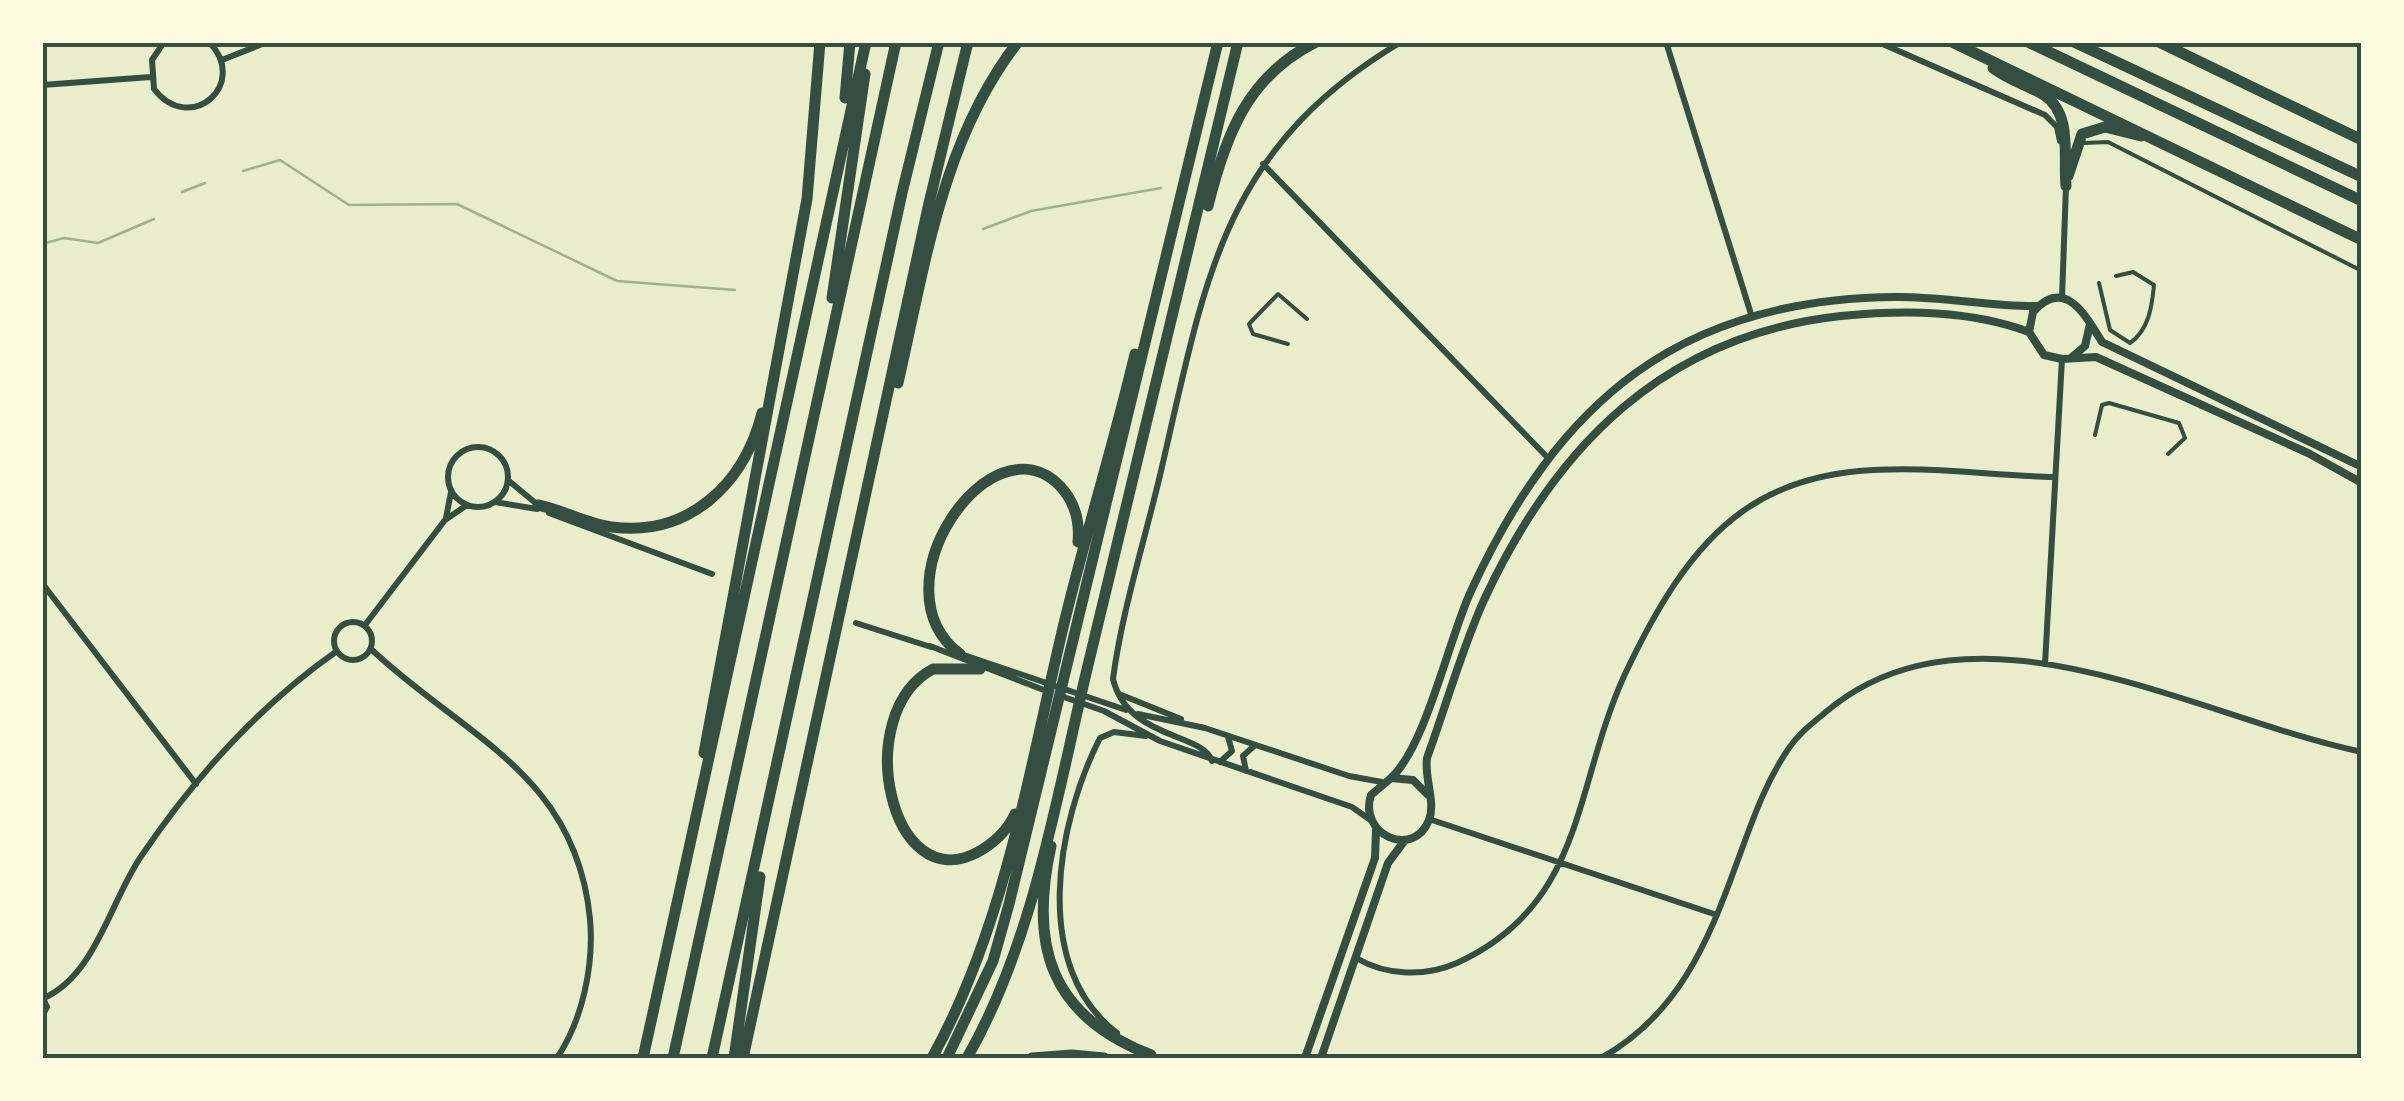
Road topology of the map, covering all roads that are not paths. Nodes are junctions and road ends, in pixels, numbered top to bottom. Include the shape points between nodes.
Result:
1 (164, 42) edge
2 (210, 42) edge
3 (267, 42) edge
4 (820, 42) edge
5 (850, 42) edge
6 (868, 42) edge
7 (896, 42) edge
8 (939, 42) edge
9 (968, 42) edge
10 (1018, 42) edge
11 (1218, 42) edge
12 (1238, 42) edge
13 (1316, 42) edge
14 (1401, 42) edge
15 (1666, 42) edge
16 (1878, 42) edge
17 (1952, 42) edge
18 (2028, 42) edge
19 (2074, 42) edge
20 (2159, 42) edge
21 (2173, 42) edge
22 (1970, 51) junction
23 (222, 60) junction
24 (2208, 64) junction
25 (150, 77) junction
26 (42, 85) edge
27 (2362, 140) edge
28 (2169, 144) junction
29 (2076, 147) junction
30 (2063, 153) junction
31 (1263, 164) junction
32 (2362, 177) edge
33 (832, 184) junction
34 (2066, 186) junction
35 (807, 199) junction
36 (2362, 201) edge
37 (1173, 220) junction
38 (2362, 240) edge
39 (2362, 270) edge
40 (2116, 276) dead end
41 (2099, 283) dead end
42 (2062, 298) junction
43 (2038, 306) junction
44 (1175, 310) junction
45 (1752, 314) junction
46 (1307, 319) dead end
47 (2090, 320) junction
48 (2029, 332) junction
49 (829, 337) junction
50 (1288, 344) dead end
51 (2072, 357) junction
52 (2062, 359) junction
53 (2096, 435) dead end
54 (2168, 454) dead end
55 (874, 458) junction
56 (1548, 458) junction
57 (2362, 467) edge
58 (2053, 477) junction
59 (509, 480) junction
60 (2362, 483) edge
61 (451, 490) junction
62 (496, 502) junction
63 (467, 505) junction
64 (538, 506) junction
65 (553, 514) junction
66 (445, 520) junction
67 (1077, 570) junction
68 (712, 574) dead end
69 (42, 583) edge
70 (856, 623) dead end
71 (365, 625) junction
72 (930, 646) junction
73 (370, 650) junction
74 (337, 651) junction
75 (960, 654) junction
76 (2045, 664) junction
77 (980, 669) junction
78 (1040, 685) junction
79 (1118, 693) junction
80 (1105, 708) junction
81 (1132, 712) junction
82 (1205, 728) junction
83 (1148, 736) junction
84 (1228, 736) junction
85 (1255, 745) junction
86 (2362, 752) edge
87 (1216, 762) junction
88 (1246, 771) junction
89 (1386, 780) junction
90 (196, 784) junction
91 (1428, 795) junction
92 (1023, 796) junction
93 (1056, 807) junction
94 (1369, 819) junction
95 (1429, 819) junction
96 (765, 823) junction
97 (1376, 830) junction
98 (1405, 840) junction
99 (1560, 863) junction
100 (680, 882) junction
101 (1718, 915) junction
102 (1356, 958) junction
103 (43, 997) edge
104 (42, 1016) edge
105 (1156, 1056) edge
106 (557, 1058) edge
107 (643, 1058) edge
108 (673, 1058) edge
109 (712, 1058) edge
110 (734, 1058) edge
111 (743, 1058) edge
112 (929, 1058) edge
113 (948, 1058) edge
114 (967, 1058) edge
115 (1032, 1058) edge
116 (1104, 1058) edge
117 (1305, 1058) edge
118 (1321, 1058) edge
119 (1601, 1058) edge

1 - 25 street
2 - 23 street
3 - 23 street
4 - 35 highway
5 - 33 highway
6 - 33 highway
6 - 49 highway
7 - 49 highway
8 - 96 highway
9 - 55 highway
10 - 55 highway via 960,146
11 - 37 highway
12 - 44 highway
13 - 44 highway via 1268,76 1234,120
14 - 31 street via 1340,82
15 - 45 street
16 - 30 street via 2045,114 2057,127
17 - 22 highway
18 - 36 highway
19 - 32 highway
20 - 24 highway
21 - 24 highway
22 - 28 highway
22 - 30 highway via 2052,102 2065,126
23 - 25 street via 218,91 192,108 162,98
24 - 27 highway
25 - 26 street
28 - 29 highway via 2104,126 2082,134
28 - 38 highway
29 - 34 highway
29 - 39 lane via 2108,142
30 - 34 highway
31 - 56 street
31 - 79 street via 1218,244 1203,289 1118,652
33 - 100 highway
34 - 42 street
35 - 64 highway via 762,417 738,473 705,505 658,525 611,527
35 - 100 highway
37 - 67 highway
37 - 113 highway via 1010,904
40 - 41 lane via 2133,272 2154,285 2152,308 2130,342 2110,330
42 - 43 street
42 - 47 street via 2079,304
43 - 45 street via 1897,297
43 - 48 street
44 - 93 highway
45 - 56 street via 1641,368 1584,416
46 - 50 lane via 1278,294 1250,324 1253,334
47 - 51 street via 2089,338
47 - 57 street via 2102,342 2118,351
48 - 52 street via 2037,349
48 - 91 street via 2001,321 1916,312 1822,318 1716,346 1652,383 1577,450 1504,562 1427,758
49 - 108 highway
51 - 52 street
51 - 60 street via 2096,357
52 - 58 street
53 - 54 lane via 2102,405 2109,403 2179,423 2185,438
55 - 111 highway
56 - 89 street via 1484,564 1411,750
58 - 76 street
58 - 99 street via 1846,472 1745,510 1677,580 1644,637 1623,678
59 - 61 street via 502,458 473,447 449,467
59 - 62 street
59 - 64 street
61 - 63 street
61 - 66 street
62 - 63 street
62 - 65 street
63 - 66 street
64 - 65 street
65 - 68 street
66 - 71 street
67 - 75 highway via 1079,524 1057,482 1021,469 1000,472 979,486 940,538 927,590 938,634
67 - 92 highway
69 - 90 street
70 - 72 street
71 - 73 street via 372,634
71 - 74 street via 349,621 338,627
72 - 75 street
72 - 77 street
73 - 74 street via 354,660
73 - 106 street via 536,784 574,849 587,892 589,969
74 - 90 street via 283,690
75 - 78 street
76 - 86 street
76 - 101 street via 1988,656 1930,662 1876,679 1842,699 1800,734 1765,789
77 - 78 street
77 - 92 highway via 933,669 904,694 890,725 890,798 922,849 948,859 993,844
78 - 80 street
79 - 81 street
79 - 82 street
80 - 81 street
80 - 83 street
81 - 82 street
81 - 87 street via 1156,730 1204,748
82 - 84 street
83 - 87 street
83 - 105 street via 1108,733 1091,755 1061,865 1060,932 1084,998 1109,1026
84 - 85 street
84 - 87 street via 1232,751
85 - 88 street via 1242,756
85 - 89 street via 1349,776
87 - 88 street
88 - 94 street
89 - 91 street via 1412,780
89 - 94 street via 1370,794
90 - 103 street via 134,868 84,964
91 - 95 street
92 - 112 highway via 977,965
93 - 105 highway via 1042,902 1051,966 1096,1029
93 - 114 highway via 1008,966
94 - 97 street
95 - 98 street
95 - 99 street
96 - 109 highway
96 - 110 highway
97 - 98 street
97 - 117 street via 1367,884
98 - 102 street via 1388,863
99 - 101 street
99 - 102 street via 1546,893 1492,947 1444,969 1408,974
100 - 107 highway
101 - 119 street via 1673,998 1625,1045
102 - 118 street
103 - 104 street
115 - 116 highway

